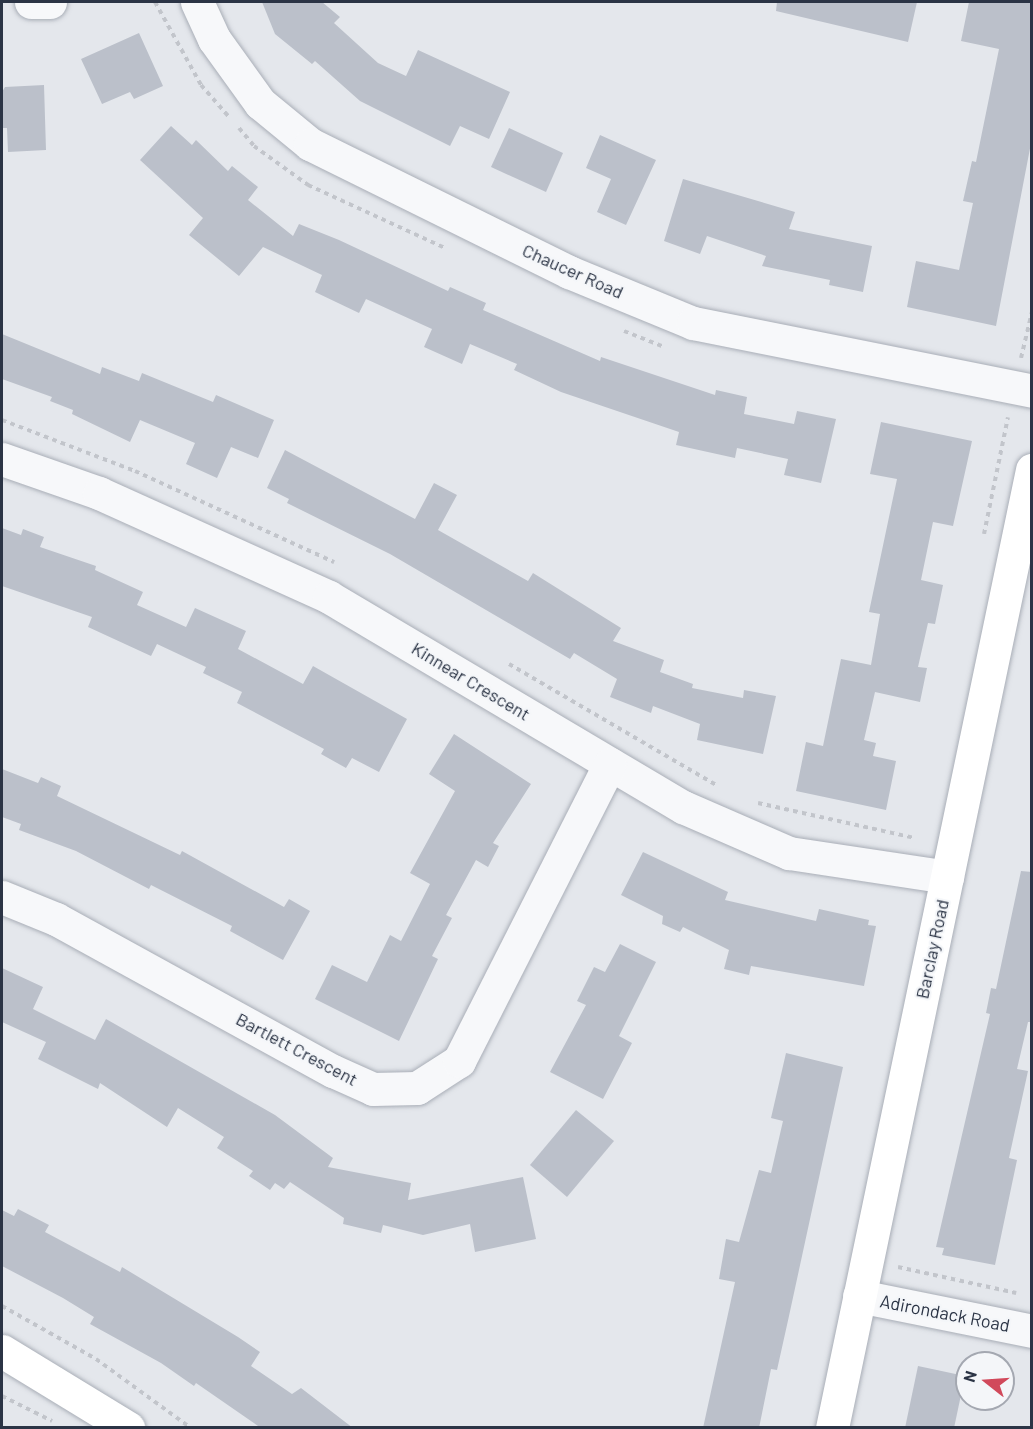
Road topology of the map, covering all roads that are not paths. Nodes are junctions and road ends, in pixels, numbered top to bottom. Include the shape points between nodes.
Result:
1 (31, 2) edge
2 (50, 2) edge
3 (196, 2) edge
4 (1025, 380) edge
5 (2, 459) edge
6 (1032, 470) edge
7 (610, 764) junction
8 (946, 877) junction
9 (2, 897) edge
10 (859, 1296) junction
11 (1032, 1331) edge
12 (2, 1351) edge
13 (128, 1428) edge
14 (832, 1428) edge

1 - 2 street
3 - 4 street, Chaucer Road via 214,39 260,103 310,144 569,272 693,323
5 - 7 street, Kinnear Crescent via 99,493 329,597
6 - 8 street, Barclay Road
7 - 8 street, Kinnear Crescent via 682,807 789,853
7 - 9 street, Bartlett Crescent via 459,1061 417,1088 373,1089 333,1071 56,919
8 - 10 street, Barclay Road
10 - 11 street, Adirondack Road
10 - 14 street, Barclay Road
12 - 13 street

